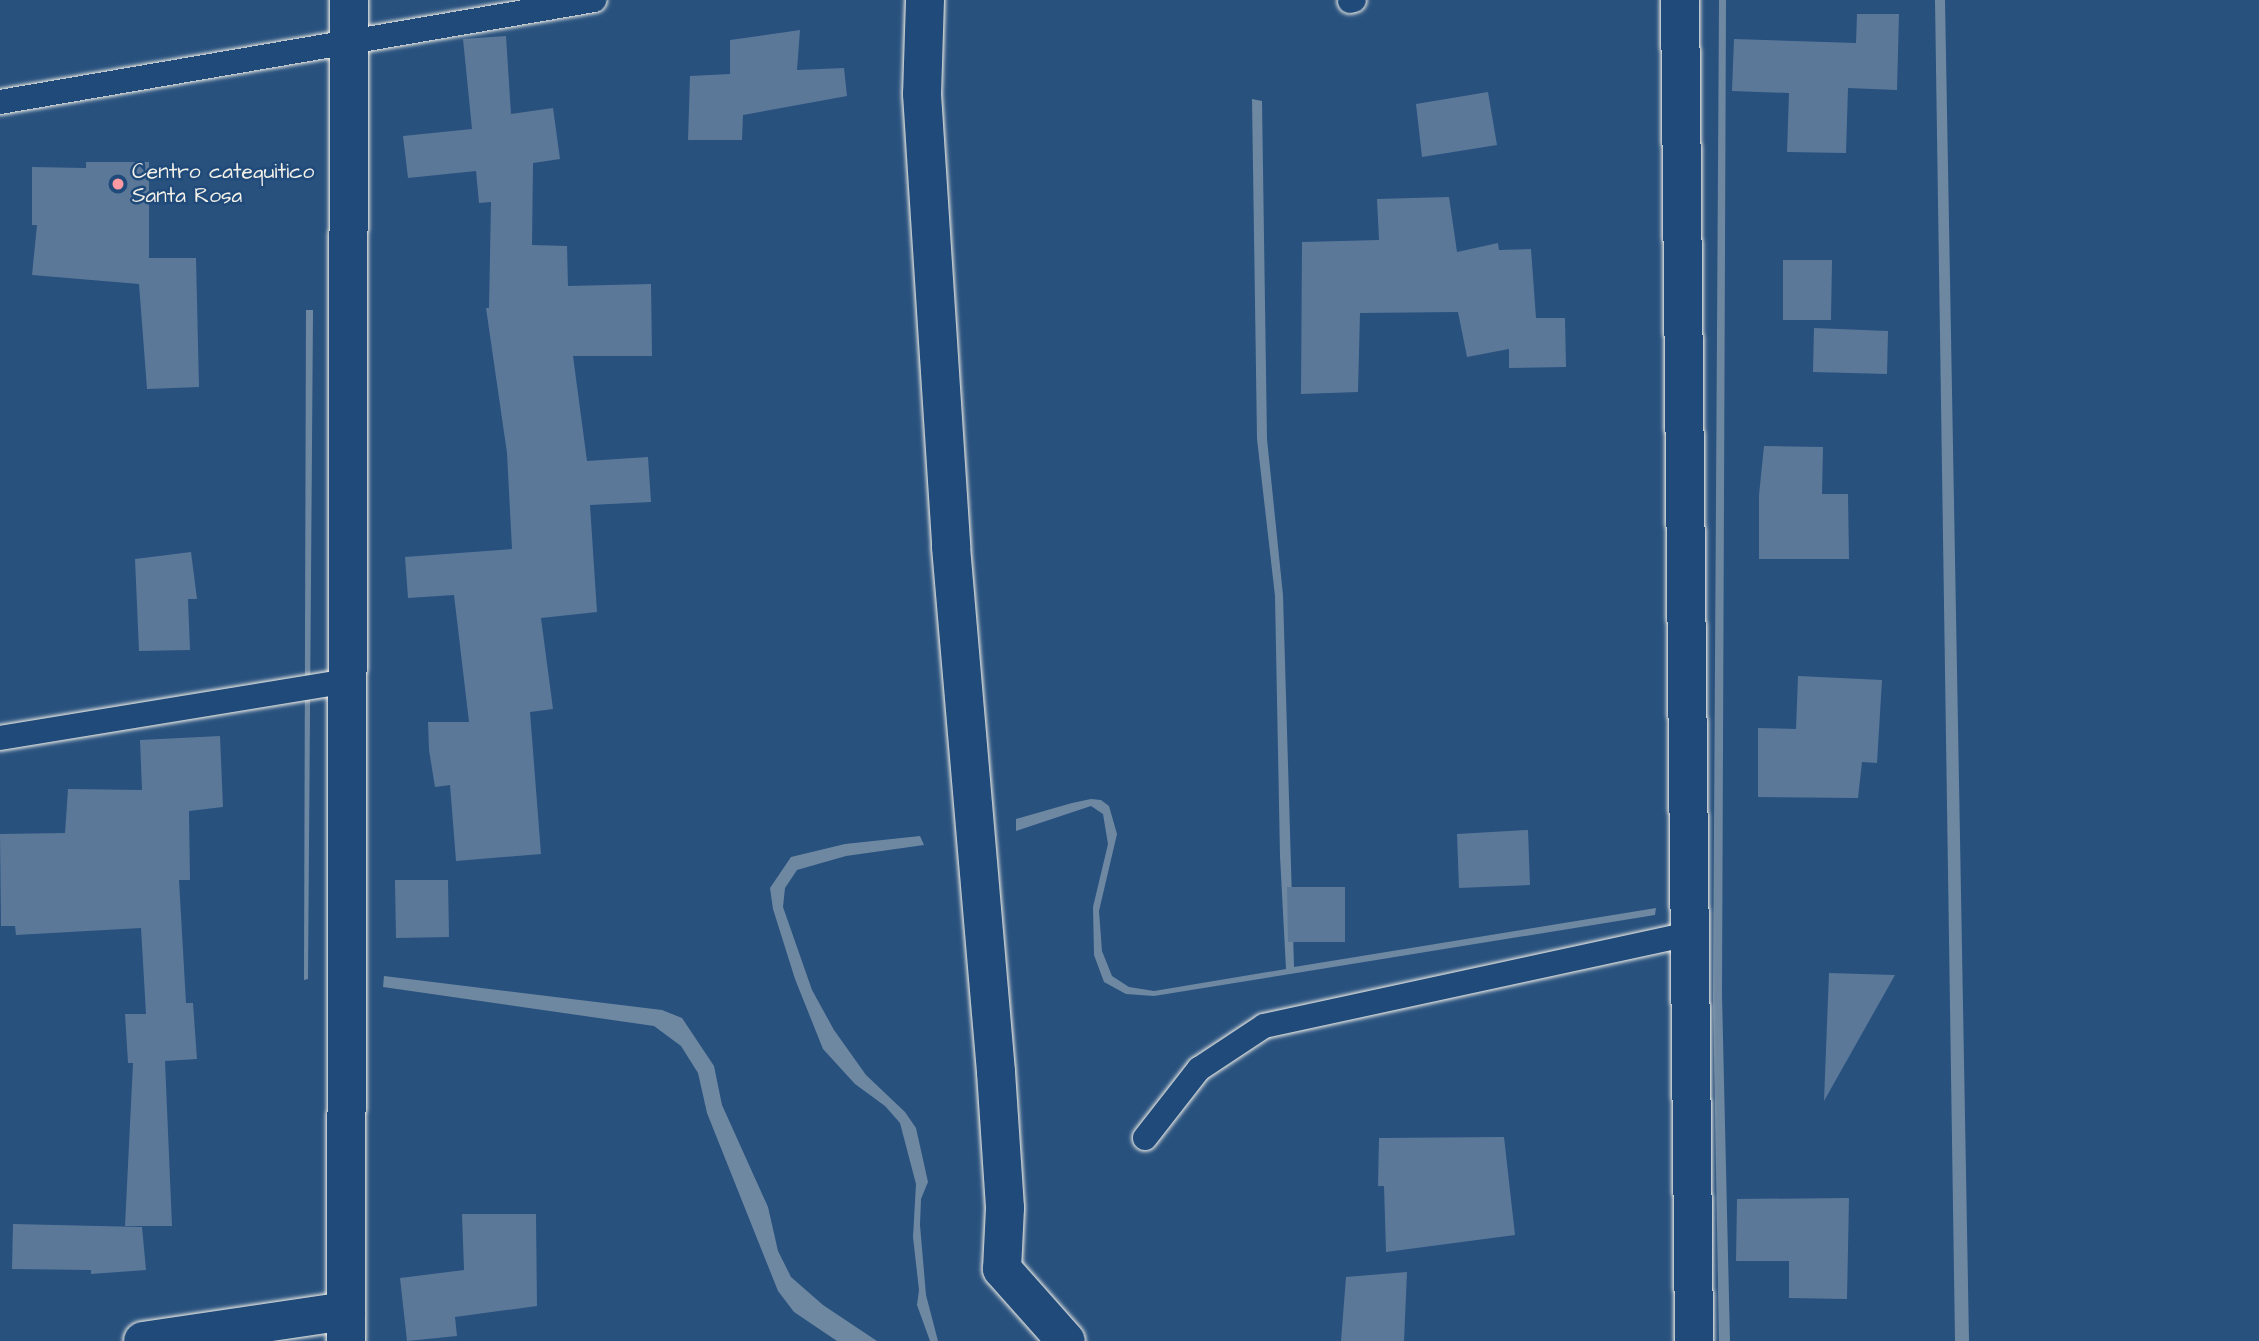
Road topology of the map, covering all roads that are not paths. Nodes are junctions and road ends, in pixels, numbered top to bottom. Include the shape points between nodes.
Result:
1 (349, 0) edge
2 (594, 0) edge
3 (925, 0) edge
4 (1680, 0) edge
5 (349, 44) junction
6 (0, 102) edge
7 (347, 681) junction
8 (0, 738) edge
9 (1690, 934) junction
10 (1145, 1138) dead end
11 (346, 1326) edge
12 (143, 1341) edge
13 (1066, 1341) edge
14 (1694, 1341) edge

1 - 5 street
2 - 5 lane
3 - 13 street via 922,94 951,547 996,1072 1005,1208 1002,1269
4 - 9 street
5 - 6 lane
5 - 7 street
7 - 8 lane
7 - 11 street
9 - 10 lane via 1264,1026 1199,1069
9 - 14 street
11 - 12 street

